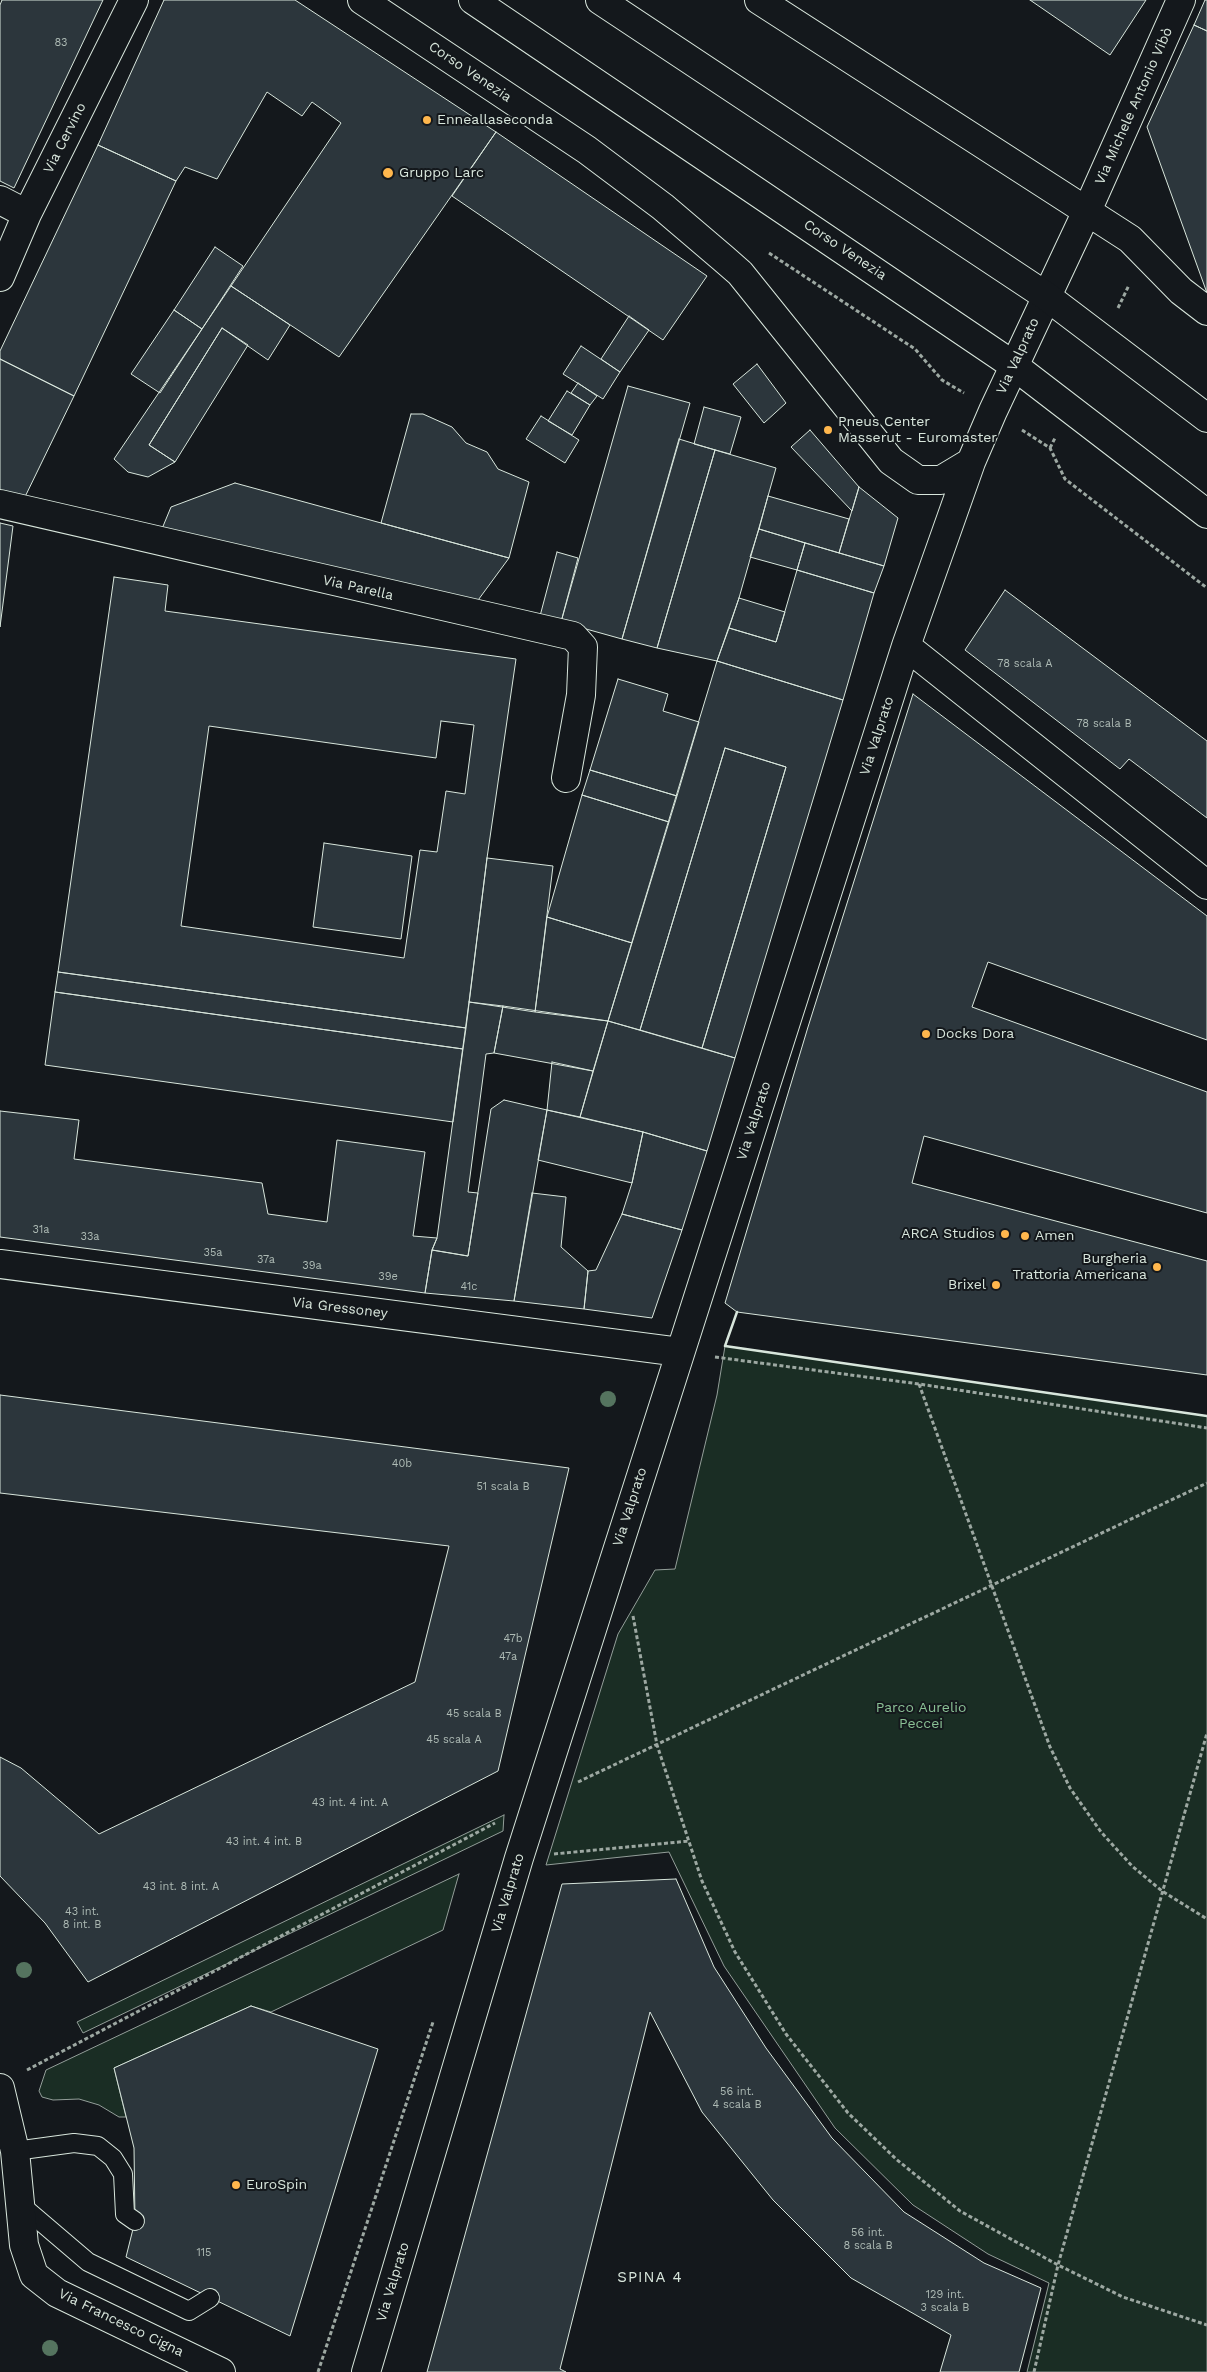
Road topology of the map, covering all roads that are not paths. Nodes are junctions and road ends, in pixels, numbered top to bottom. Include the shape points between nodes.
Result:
1 (134, 0) edge
2 (362, 0) edge
3 (473, 0) edge
4 (600, 0) edge
5 (758, 0) edge
6 (1181, 0) edge
7 (0, 200) edge
8 (1087, 212) junction
9 (28, 214) junction
10 (0, 277) edge
11 (1046, 296) junction
12 (1207, 311) edge
13 (1013, 365) junction
14 (1207, 418) edge
15 (972, 462) junction
16 (0, 504) edge
17 (1207, 514) edge
18 (906, 646) junction
19 (566, 778) dead end
20 (1207, 885) edge
21 (0, 1264) edge
22 (680, 1352) junction
23 (0, 2088) edge
24 (15, 2150) junction
25 (20, 2204) junction
26 (135, 2221) dead end
27 (210, 2298) dead end
28 (221, 2372) edge
29 (366, 2372) edge

1 - 9 street, Via Cervino
2 - 15 street, Corso Venezia via 587,150 663,207 740,273 891,461 918,480 941,480
3 - 13 street, Corso Venezia
4 - 11 street
5 - 8 street
6 - 8 street, Via Michele Antonio Vibò
7 - 9 street
8 - 11 street, Via Valprato
8 - 12 street via 1130,238 1181,291
9 - 10 street, Via Cervino
11 - 13 street, Via Valprato
11 - 14 street
13 - 15 street, Via Valprato
13 - 17 street, Corso Venezia
15 - 18 street, Via Valprato
16 - 19 street, Via Parella via 573,636 583,647 581,695
18 - 20 street
18 - 22 street, Via Valprato
21 - 22 street, Via Gressoney
22 - 29 street, Via Valprato via 519,1858
23 - 24 street, Via Francesco Cigna
24 - 25 street, Via Francesco Cigna
24 - 26 lane via 74,2143 98,2146 113,2158 123,2174 125,2214
25 - 27 lane via 88,2262 189,2311
25 - 28 street, Via Francesco Cigna via 24,2244 34,2275 57,2293

